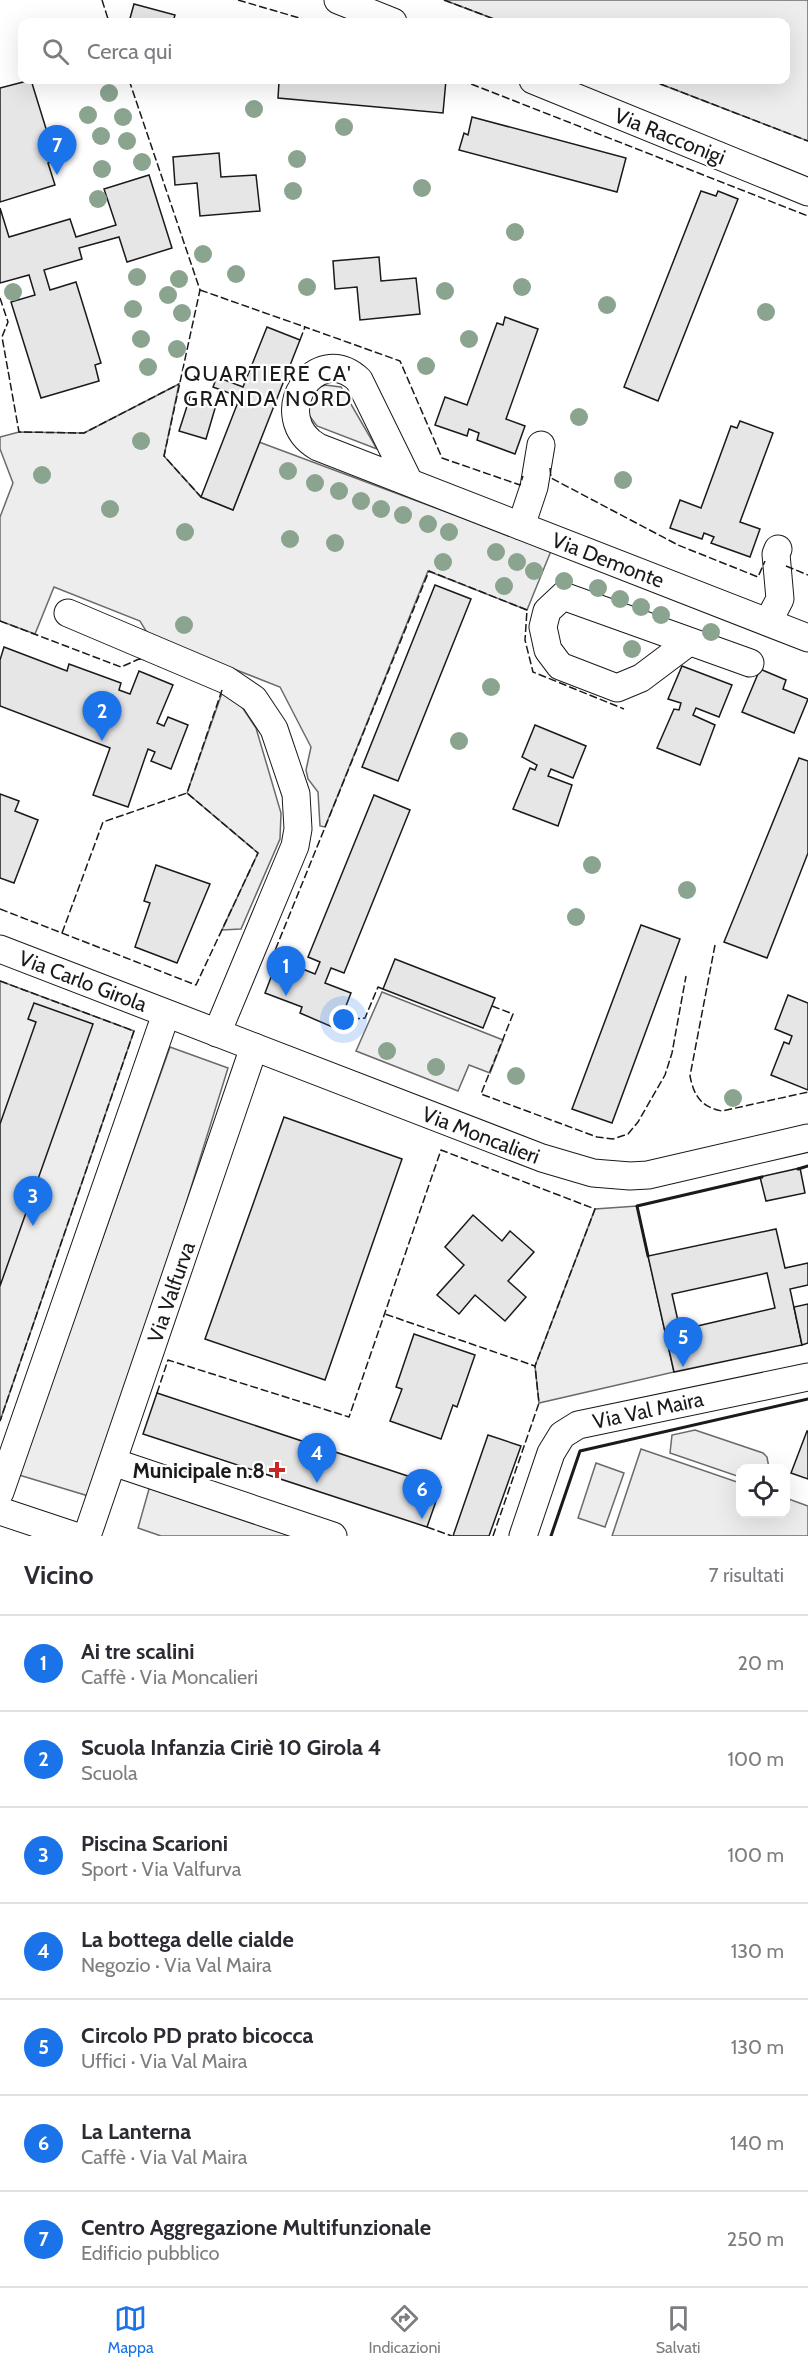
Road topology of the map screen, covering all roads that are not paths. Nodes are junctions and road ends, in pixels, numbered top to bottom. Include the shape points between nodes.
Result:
1 (338, 0) edge
2 (383, 18) edge
3 (543, 84) edge
4 (808, 192) edge
5 (541, 445) dead end
6 (409, 482) junction
7 (521, 526) junction
8 (778, 549) dead end
9 (68, 613) dead end
10 (768, 622) junction
11 (808, 638) edge
12 (689, 642) junction
13 (750, 663) dead end
14 (0, 949) edge
15 (166, 1014) junction
16 (217, 1033) junction
17 (254, 1047) junction
18 (808, 1138) edge
19 (808, 1377) edge
20 (113, 1462) junction
21 (0, 1492) edge
22 (0, 1511) edge
23 (75, 1536) edge
24 (87, 1536) edge
25 (333, 1536) edge
26 (523, 1536) edge

1 - 2 street
3 - 4 street, Via Racconigi
5 - 7 street via 534,487
6 - 6 street, Via Demonte via 359,380 348,372 331,370 318,372 303,382 298,394 297,421 310,442
6 - 7 street, Via Demonte
7 - 10 street, Via Demonte
8 - 10 street via 780,599
9 - 16 street via 226,680 254,699 274,729 296,794 295,846
10 - 11 street, Via Demonte
12 - 12 street via 563,596 547,611 543,627 548,650 560,666 617,688 641,678
12 - 13 street
14 - 15 street, Via Carlo Girola
15 - 16 street, Via Moncalieri
15 - 21 street
16 - 17 street, Via Moncalieri
17 - 18 street, Via Moncalieri via 542,1158 593,1173 648,1175
17 - 20 street, Via Valfurva
19 - 26 street, Via Val Maira via 578,1425 562,1435 551,1453
20 - 24 street, Via Valfurva
20 - 25 street
22 - 23 street

